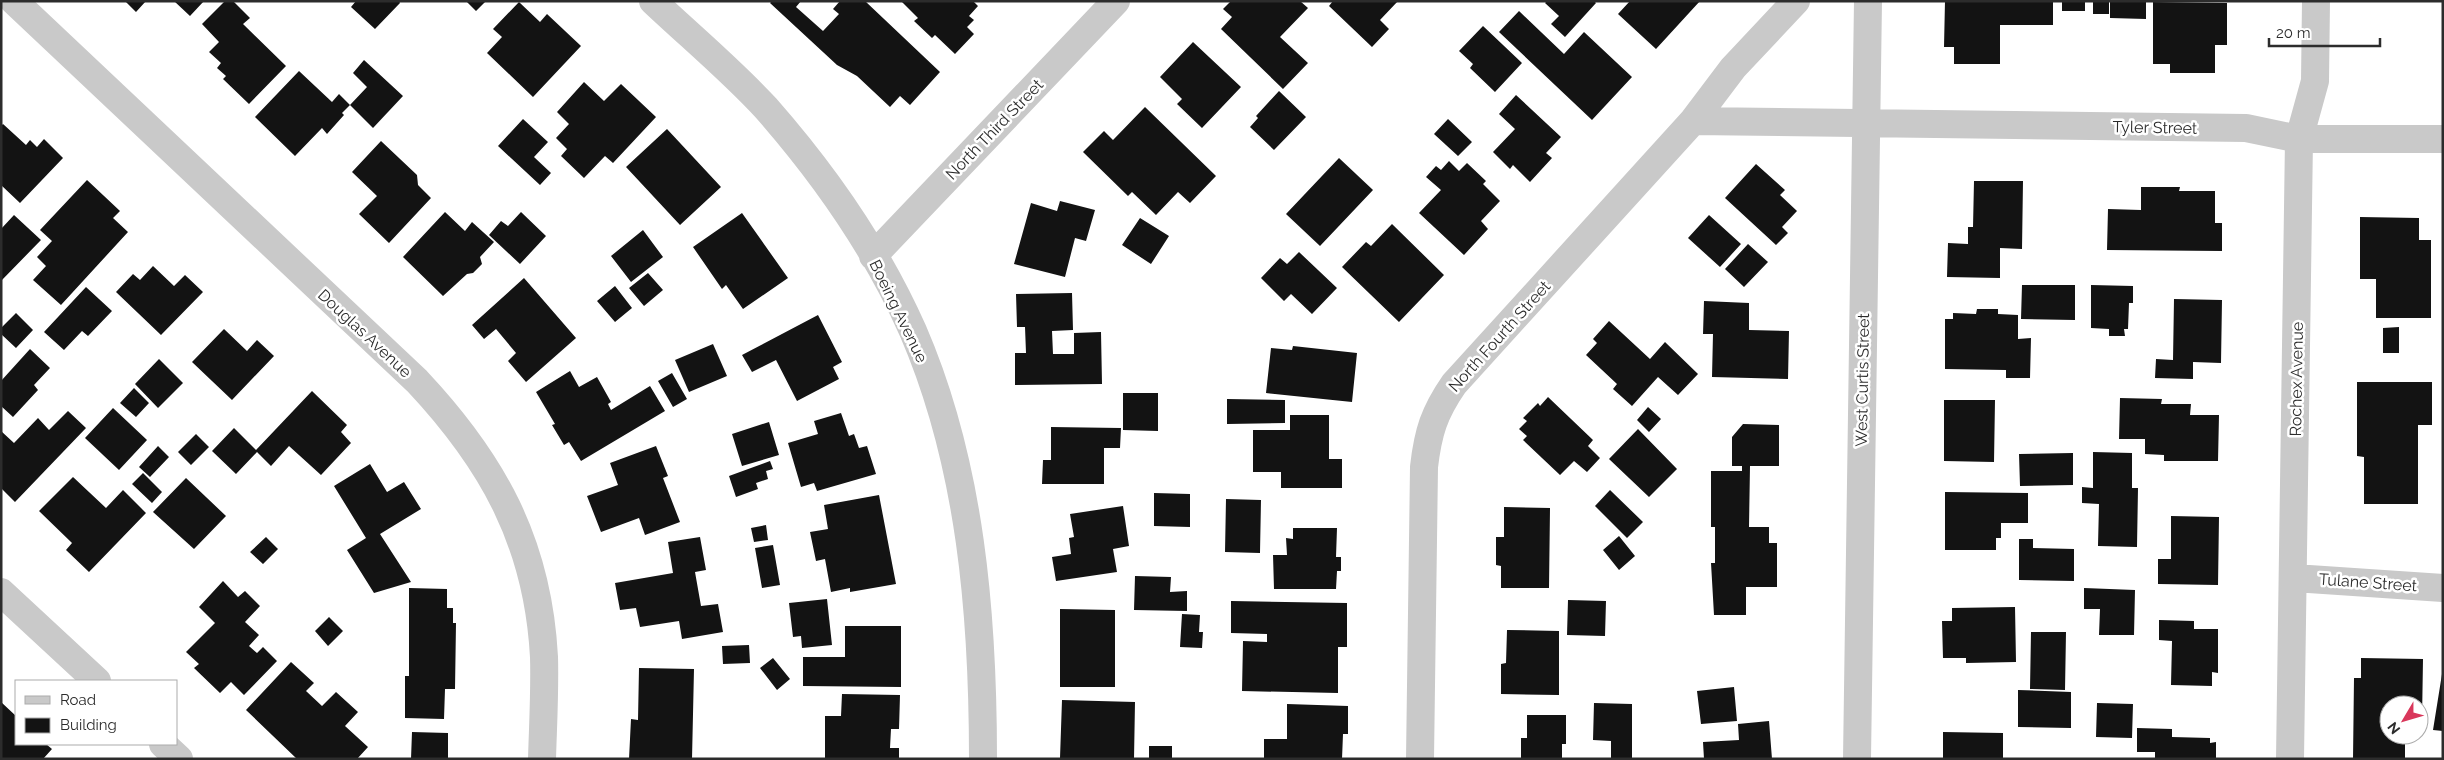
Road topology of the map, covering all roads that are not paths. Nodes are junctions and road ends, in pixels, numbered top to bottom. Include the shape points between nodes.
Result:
1 (14, 1) edge
2 (653, 1) edge
3 (1116, 1) edge
4 (1796, 1) edge
5 (1868, 1) edge
6 (2316, 1) edge
7 (1693, 121) junction
8 (1866, 123) junction
9 (2299, 139) junction
10 (2443, 139) edge
11 (873, 256) junction
12 (2294, 578) junction
13 (2443, 588) edge
14 (1, 592) edge
15 (96, 680) edge
16 (164, 745) edge
17 (179, 759) edge
18 (542, 759) edge
19 (982, 759) edge
20 (1420, 759) edge
21 (1857, 759) edge
22 (2290, 759) edge

1 - 18 street, Douglas Avenue via 417,381 477,453 500,490 518,531 539,612 544,657
2 - 11 street, Boeing Avenue via 764,106 816,169
3 - 11 street, North Third Street
4 - 7 street, North Fourth Street via 1733,68
5 - 8 street, West Curtis Street
6 - 9 street, Rochex Avenue via 2315,81
7 - 8 street, Tyler Street
7 - 20 street, North Fourth Street via 1454,384 1432,421 1424,467
8 - 9 street, Tyler Street via 2246,128
8 - 21 street, West Curtis Street
9 - 10 street, Tyler Street
9 - 12 street, Rochex Avenue
11 - 19 street, Boeing Avenue via 913,331 930,374 956,466 978,607
12 - 13 street, Tulane Street
12 - 22 street, Rochex Avenue
14 - 15 street
16 - 17 street

